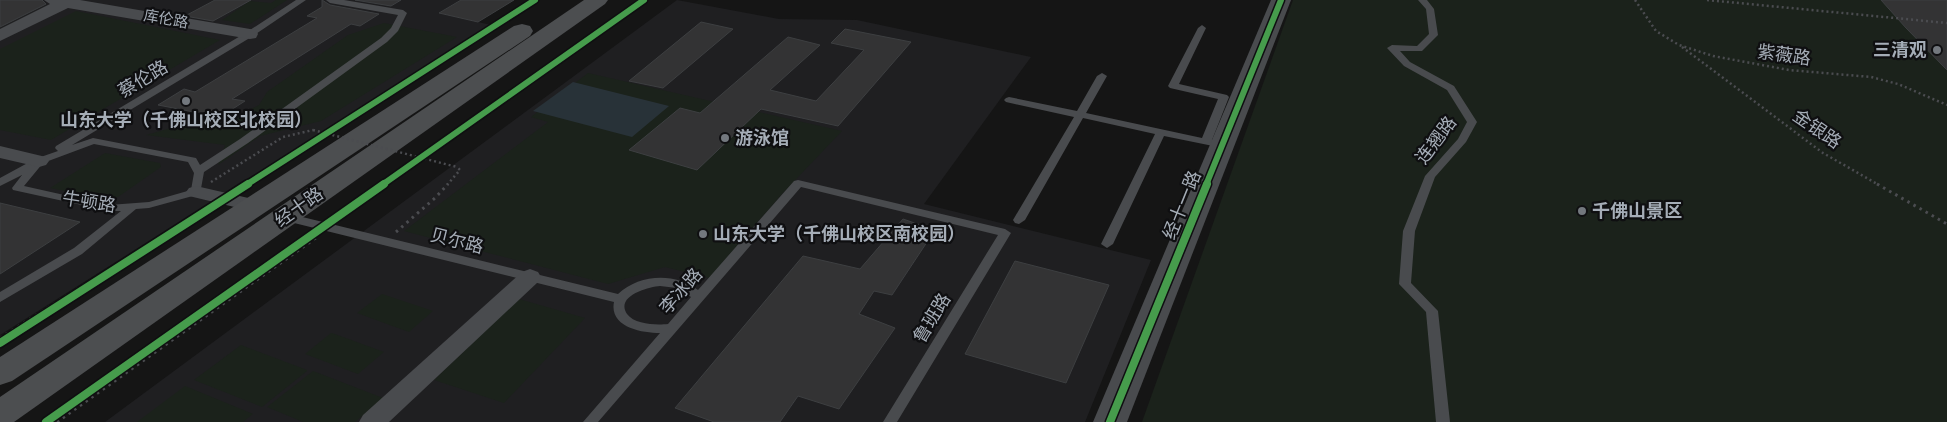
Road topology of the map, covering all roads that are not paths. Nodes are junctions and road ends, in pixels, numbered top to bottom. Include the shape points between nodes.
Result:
1 (302, 0) edge
2 (330, 0) edge
3 (569, 0) edge
4 (598, 0) edge
5 (1281, 0) edge
6 (1422, 0) edge
7 (59, 1) edge
8 (1202, 28) dead end
9 (250, 34) junction
10 (0, 36) edge
11 (1102, 76) dead end
12 (1009, 100) dead end
13 (1080, 114) junction
14 (1161, 132) junction
15 (1214, 143) junction
16 (0, 152) edge
17 (39, 161) junction
18 (198, 171) junction
19 (0, 183) edge
20 (196, 192) junction
21 (255, 206) junction
22 (132, 207) junction
23 (285, 217) junction
24 (1019, 220) dead end
25 (1005, 233) joint
26 (1107, 244) dead end
27 (530, 277) junction
28 (699, 297) junction
29 (0, 298) edge
30 (621, 299) junction
31 (672, 328) junction
32 (0, 373) edge
33 (0, 414) edge
34 (372, 422) edge
35 (590, 422) edge
36 (890, 422) edge
37 (1110, 422) edge
38 (1443, 422) edge

1 - 9 lane, 蔡伦路
2 - 18 lane via 404,13 384,40
3 - 21 highway, 经十路
4 - 23 highway, 经十路
5 - 15 street, 经十一路
6 - 38 lane, 连翘路 via 1430,9 1434,35 1419,49 1392,48 1407,64 1451,88 1472,122 1462,140 1430,176 1408,240 1404,284 1432,311
7 - 9 street, 库伦路
7 - 10 street
8 - 15 lane via 1174,86 1224,97
9 - 17 lane, 蔡伦路
11 - 13 lane
12 - 13 lane
13 - 14 lane
13 - 24 lane
14 - 15 lane
14 - 26 lane
15 - 37 street, 经十一路
16 - 17 street
17 - 18 lane via 93,142 192,160
17 - 19 lane, 蔡伦路
17 - 22 lane, 牛顿路 via 17,188 110,208
18 - 20 lane
20 - 21 street, 牛顿路
20 - 22 lane, 牛顿路
21 - 32 highway, 经十路
22 - 29 lane via 78,250
23 - 27 lane, 贝尔路
23 - 33 highway, 经十路
25 - 28 lane, 李冰路 via 798,183
25 - 36 lane, 鲁班路
27 - 30 lane, 贝尔路
27 - 34 street
28 - 30 lane via 691,289 664,281 635,287
28 - 31 lane, 李冰路
30 - 31 lane via 621,313 628,322 648,329
31 - 35 lane, 李冰路

